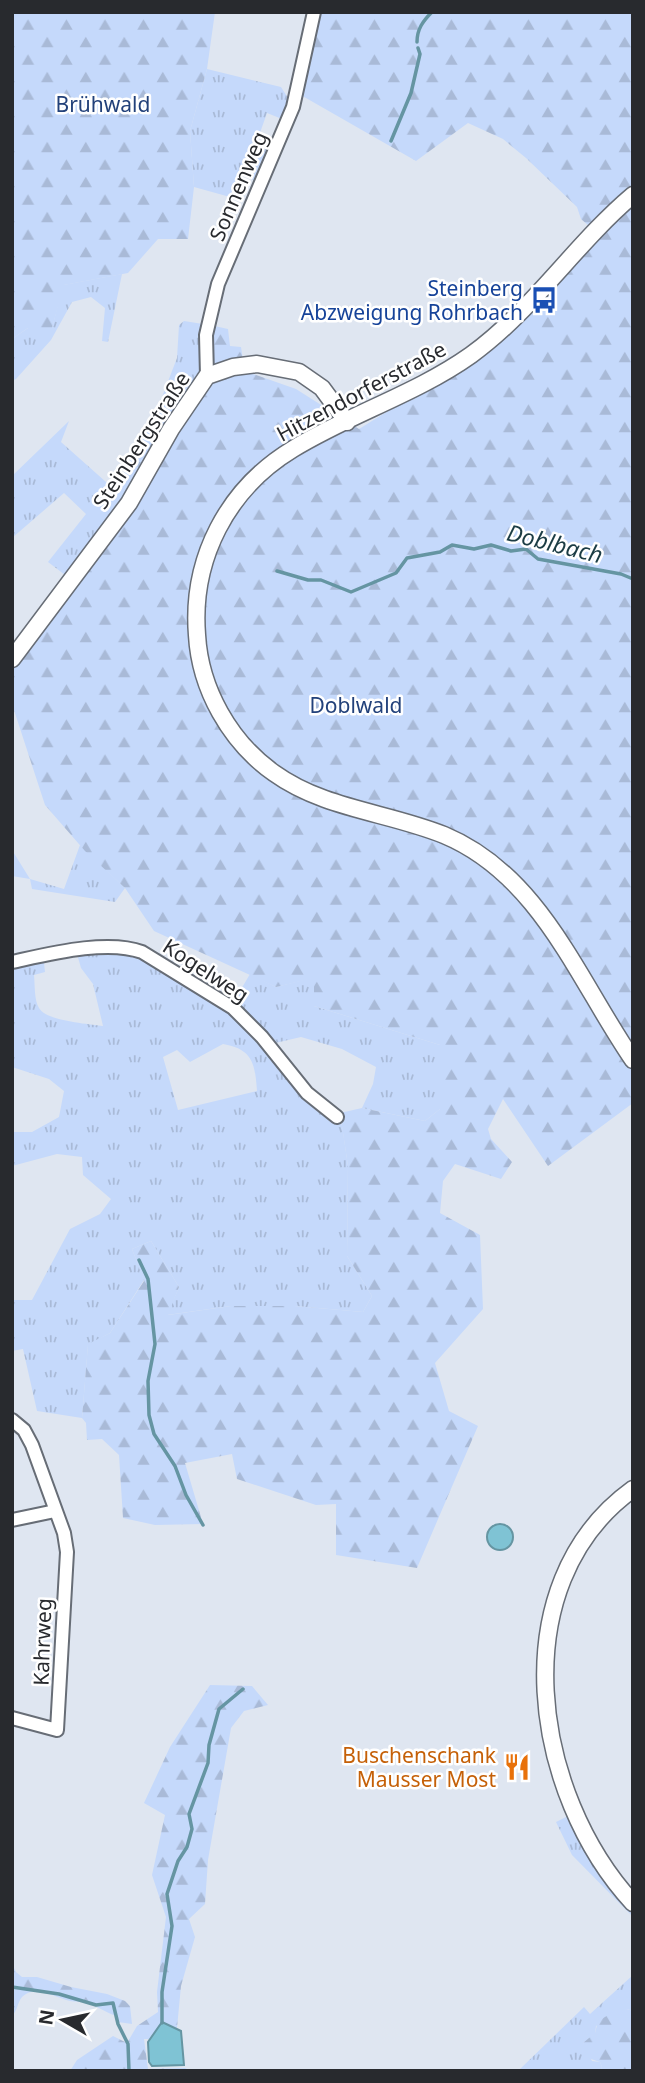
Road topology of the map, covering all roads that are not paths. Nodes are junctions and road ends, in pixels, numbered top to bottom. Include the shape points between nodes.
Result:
1 (314, 12) edge
2 (633, 195) edge
3 (207, 376) junction
4 (347, 422) junction
5 (12, 659) edge
6 (12, 962) edge
7 (633, 1060) edge
8 (337, 1117) dead end
9 (12, 1420) edge
10 (633, 1489) edge
11 (55, 1511) junction
12 (12, 1520) edge
13 (12, 1718) edge
14 (633, 1902) edge

1 - 3 street, Sonnenweg via 293,107 218,284 206,335
2 - 4 main road, Hitzendorferstraße via 498,334 424,384
3 - 4 main road, Steinbergstraße via 257,365 299,372 322,388
3 - 5 main road, Steinbergstraße via 129,503
4 - 7 main road, Hitzendorferstraße via 293,449 262,472 215,531 202,568 196,606 197,645 211,692 226,723 247,749 289,783 327,801 446,836 501,871 548,923
6 - 8 street, Kogelweg via 105,947 142,952 233,1008 307,1093
9 - 11 street, Kahrweg via 32,1445
10 - 14 main road via 591,1530 567,1568 552,1610 545,1668 554,1747 578,1822 597,1856
11 - 12 street
11 - 13 street, Kahrweg via 67,1552 57,1730

